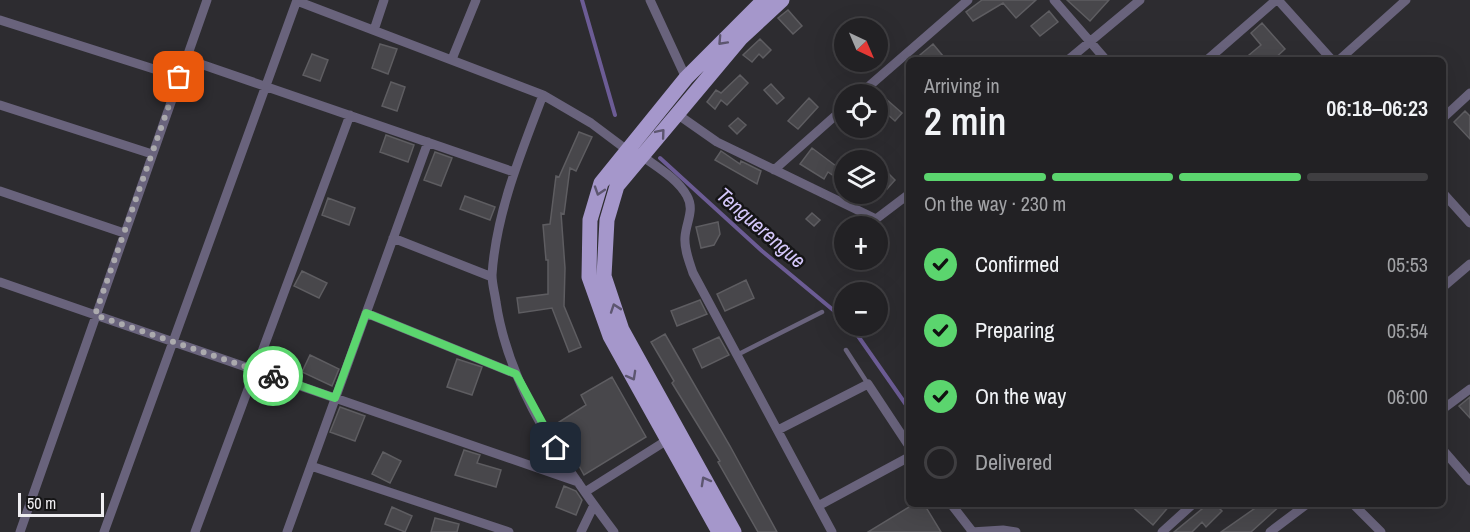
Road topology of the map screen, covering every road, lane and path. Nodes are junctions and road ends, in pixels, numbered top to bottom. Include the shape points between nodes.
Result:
1 (207, 0) edge
2 (297, 0) edge
3 (384, 0) edge
4 (476, 0) edge
5 (650, 0) edge
6 (764, 0) edge
7 (782, 0) edge
8 (968, 0) edge
9 (1054, 0) edge
10 (1140, 0) edge
11 (1277, 0) edge
12 (1406, 0) edge
13 (0, 20) edge
14 (374, 30) junction
15 (1090, 42) junction
16 (1072, 57) edge
17 (1103, 57) edge
18 (1210, 57) edge
19 (1329, 57) edge
20 (1342, 57) edge
21 (186, 59) junction
22 (452, 59) junction
23 (179, 77) junction
24 (686, 78) junction
25 (871, 84) edge
26 (267, 87) junction
27 (1470, 93) edge
28 (543, 95) junction
29 (0, 105) edge
30 (677, 114) junction
31 (350, 115) junction
32 (1446, 115) edge
33 (834, 117) edge
34 (428, 142) junction
35 (627, 150) junction
36 (152, 154) junction
37 (642, 156) junction
38 (774, 170) junction
39 (514, 171) junction
40 (0, 191) edge
41 (906, 196) edge
42 (1446, 196) edge
43 (1470, 223) edge
44 (124, 233) junction
45 (393, 238) junction
46 (1470, 264) edge
47 (492, 277) junction
48 (0, 282) edge
49 (1446, 284) edge
50 (822, 312) dead end
51 (366, 313) junction
52 (95, 315) junction
53 (173, 341) junction
54 (846, 350) dead end
55 (737, 355) junction
56 (255, 370) junction
57 (516, 374) junction
58 (868, 384) junction
59 (1470, 389) edge
60 (335, 398) junction
61 (1446, 407) edge
62 (778, 430) junction
63 (673, 437) junction
64 (906, 441) edge
65 (1446, 453) edge
66 (906, 459) edge
67 (311, 466) junction
68 (1470, 481) edge
69 (578, 482) junction
70 (585, 492) junction
71 (594, 505) junction
72 (818, 506) junction
73 (953, 507) edge
74 (1190, 507) edge
75 (1303, 507) edge
76 (1355, 507) edge
77 (1373, 530) edge
78 (20, 532) edge
79 (104, 532) edge
80 (195, 532) edge
81 (287, 532) edge
82 (508, 532) edge
83 (581, 532) edge
84 (614, 532) edge
85 (718, 532) edge
86 (734, 532) edge
87 (832, 532) edge
88 (971, 532) edge
89 (1016, 532) edge
90 (1162, 532) edge
91 (1270, 532) edge

1 - 21 street
2 - 14 street
2 - 26 street
3 - 14 street
4 - 22 street
5 - 24 street
6 -> 24 main road
7 - 30 main road via 741,38
8 - 25 street
9 - 15 street
10 - 15 street
11 - 18 street
11 - 19 street
12 - 20 street
13 - 23 street
14 - 22 street
15 - 16 street
15 - 17 street
21 - 23 street
21 - 26 street
22 - 28 street
23 - 36 street
24 - 35 main road
26 - 31 street
26 - 53 street
27 - 32 street
28 - 35 street
28 - 39 street
29 - 36 street
37 -> 30 main road
30 - 38 street via 717,142
31 - 34 street
31 - 56 street
33 - 38 street
34 - 39 street
34 - 45 street
35 -> 63 main road via 598,192 590,220 590,277 610,336
36 - 44 street
37 - 55 street via 687,196 691,206 685,236 687,255
63 -> 37 main road via 622,330 603,276 607,220 617,186
38 - 41 street via 876,219
39 - 47 street via 501,218
40 - 44 street
42 - 43 street
44 - 52 street
45 - 47 street
45 - 51 street
46 - 49 street
47 - 57 street via 500,326
48 - 52 street
50 - 55 lane
51 - 57 street
51 - 60 street
52 - 53 street
52 - 78 street
53 - 56 street
53 - 79 street
54 - 58 lane
55 - 62 street
56 - 60 street
56 - 80 street
57 - 69 street via 545,431
58 - 62 street
58 - 64 street
59 - 61 street
60 - 67 street
60 - 69 street
62 - 72 street
63 - 70 street
63 - 85 main road
86 -> 63 main road
65 - 68 street
66 - 72 street
67 - 81 street
67 - 82 street
69 - 70 street
70 - 71 street
71 - 83 street
71 - 84 street
72 - 87 street
73 - 88 street
74 - 90 street
75 - 91 street
76 - 77 street
88 - 89 street

